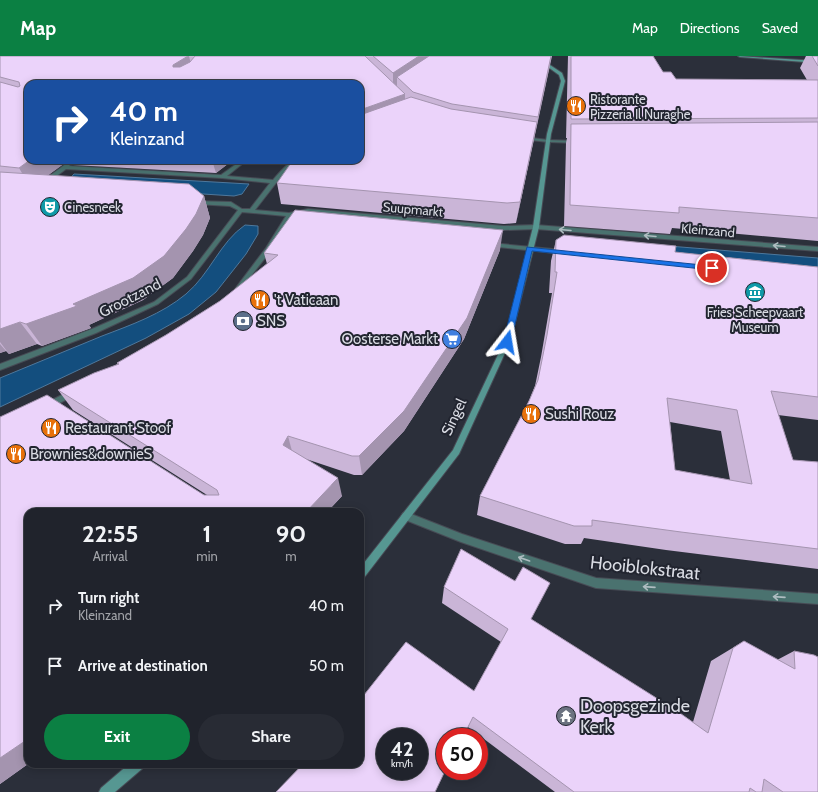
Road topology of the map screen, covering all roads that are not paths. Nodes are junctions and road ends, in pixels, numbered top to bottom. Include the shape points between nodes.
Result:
1 (740, 56) edge
2 (536, 61) edge
3 (818, 62) edge
4 (521, 138) edge
5 (548, 141) junction
6 (585, 142) edge
7 (68, 164) edge
8 (240, 164) edge
9 (292, 164) edge
10 (64, 167) junction
11 (222, 178) junction
12 (274, 182) junction
13 (37, 188) edge
14 (191, 202) edge
15 (240, 210) junction
16 (251, 211) junction
17 (289, 216) junction
18 (283, 225) junction
19 (291, 226) edge
20 (536, 227) junction
21 (595, 232) junction
22 (585, 236) edge
23 (482, 244) edge
24 (530, 248) junction
25 (818, 250) edge
26 (569, 253) edge
27 (232, 296) edge
28 (0, 367) edge
29 (80, 390) edge
30 (40, 409) edge
31 (406, 516) junction
32 (364, 571) edge
33 (818, 599) edge
34 (134, 768) edge
35 (105, 792) edge

1 - 3 main road
2 - 5 main road, Singel via 561,74 563,81
4 - 5 street
5 - 6 street
5 - 20 main road, Singel
7 - 10 street
8 - 11 street
9 - 12 street
10 - 11 street
10 - 13 street
11 - 12 street
12 - 16 street
14 - 15 street via 230,204
15 - 16 street
15 - 28 street, Grootzand via 189,278 156,303 94,331
16 - 17 street
17 - 18 street
17 - 20 street, Suupmarkt via 308,211 504,228
18 - 19 street
18 - 27 street via 254,270
21 -> 20 street, Kleinzand
20 - 24 main road, Singel
21 - 22 street, Kleinzand
25 -> 21 street, Kleinzand
23 - 24 street
24 - 26 street
24 - 31 main road, Singel via 507,342 456,452
29 - 30 street via 57,405
31 - 32 main road, Singel
33 -> 31 street, Hooiblokstraat via 596,583 461,538
34 - 35 main road

